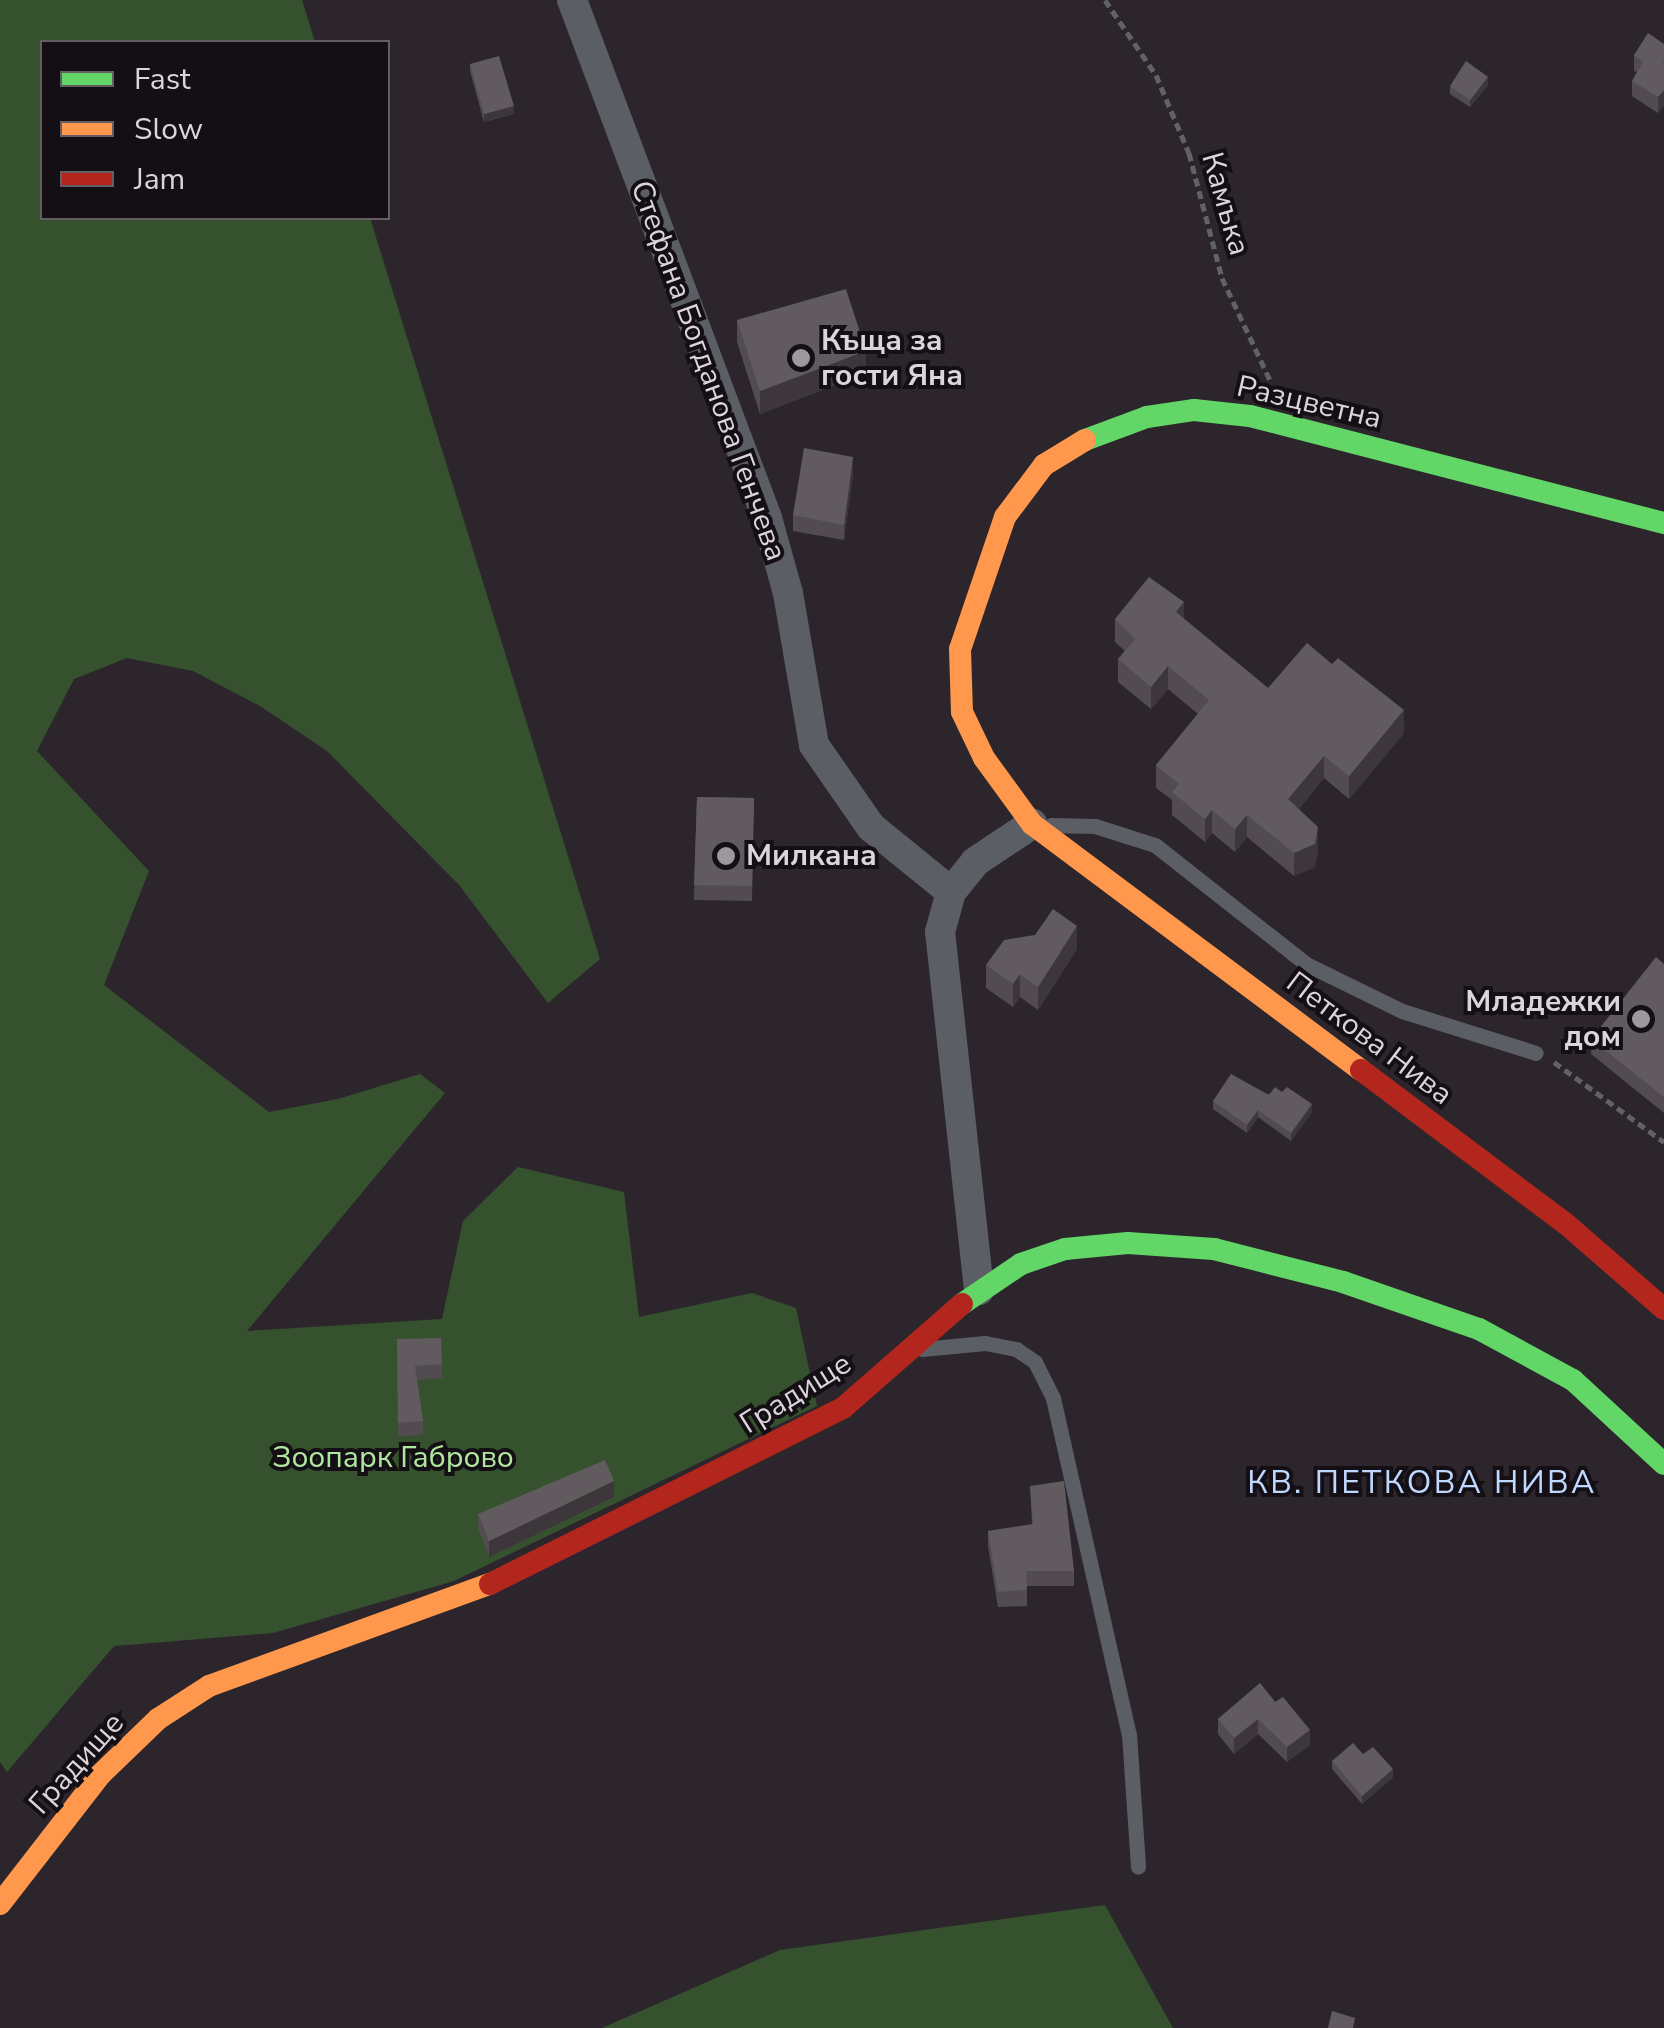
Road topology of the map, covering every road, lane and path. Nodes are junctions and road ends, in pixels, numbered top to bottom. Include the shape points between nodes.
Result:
1 (572, 0) edge
2 (1105, 0) edge
3 (1289, 426) junction
4 (1664, 524) edge
5 (1032, 824) junction
6 (952, 892) junction
7 (1536, 1053) joint
8 (1664, 1142) edge
9 (978, 1290) junction
10 (1664, 1308) edge
11 (914, 1347) junction
12 (1664, 1464) edge
13 (1138, 1867) dead end
14 (0, 1904) edge

1 - 6 street, Стефана Богданова Генчева via 766,518 788,593 814,746 870,827
2 - 3 path, Камъка via 1156,75 1189,153 1222,278
3 - 4 street, Разцветна
3 - 5 street, Разцветна via 1194,410 1100,430 1044,465 1005,517 960,649 962,712 984,758
5 - 6 street via 975,862
5 - 7 lane via 1095,826 1155,845 1306,964 1402,1011
5 - 10 street, Петкова Нива via 1566,1223
6 - 9 street via 940,932
7 - 8 path via 1580,1075
9 - 11 street, Градище
9 - 12 street, Градище via 1020,1264 1065,1249 1128,1243 1214,1249 1343,1282 1523,1349 1574,1380
11 - 13 lane via 1016,1349 1036,1362 1053,1398 1130,1734
11 - 14 street, Градище via 843,1408 567,1551 469,1594 208,1686 158,1719 100,1775

